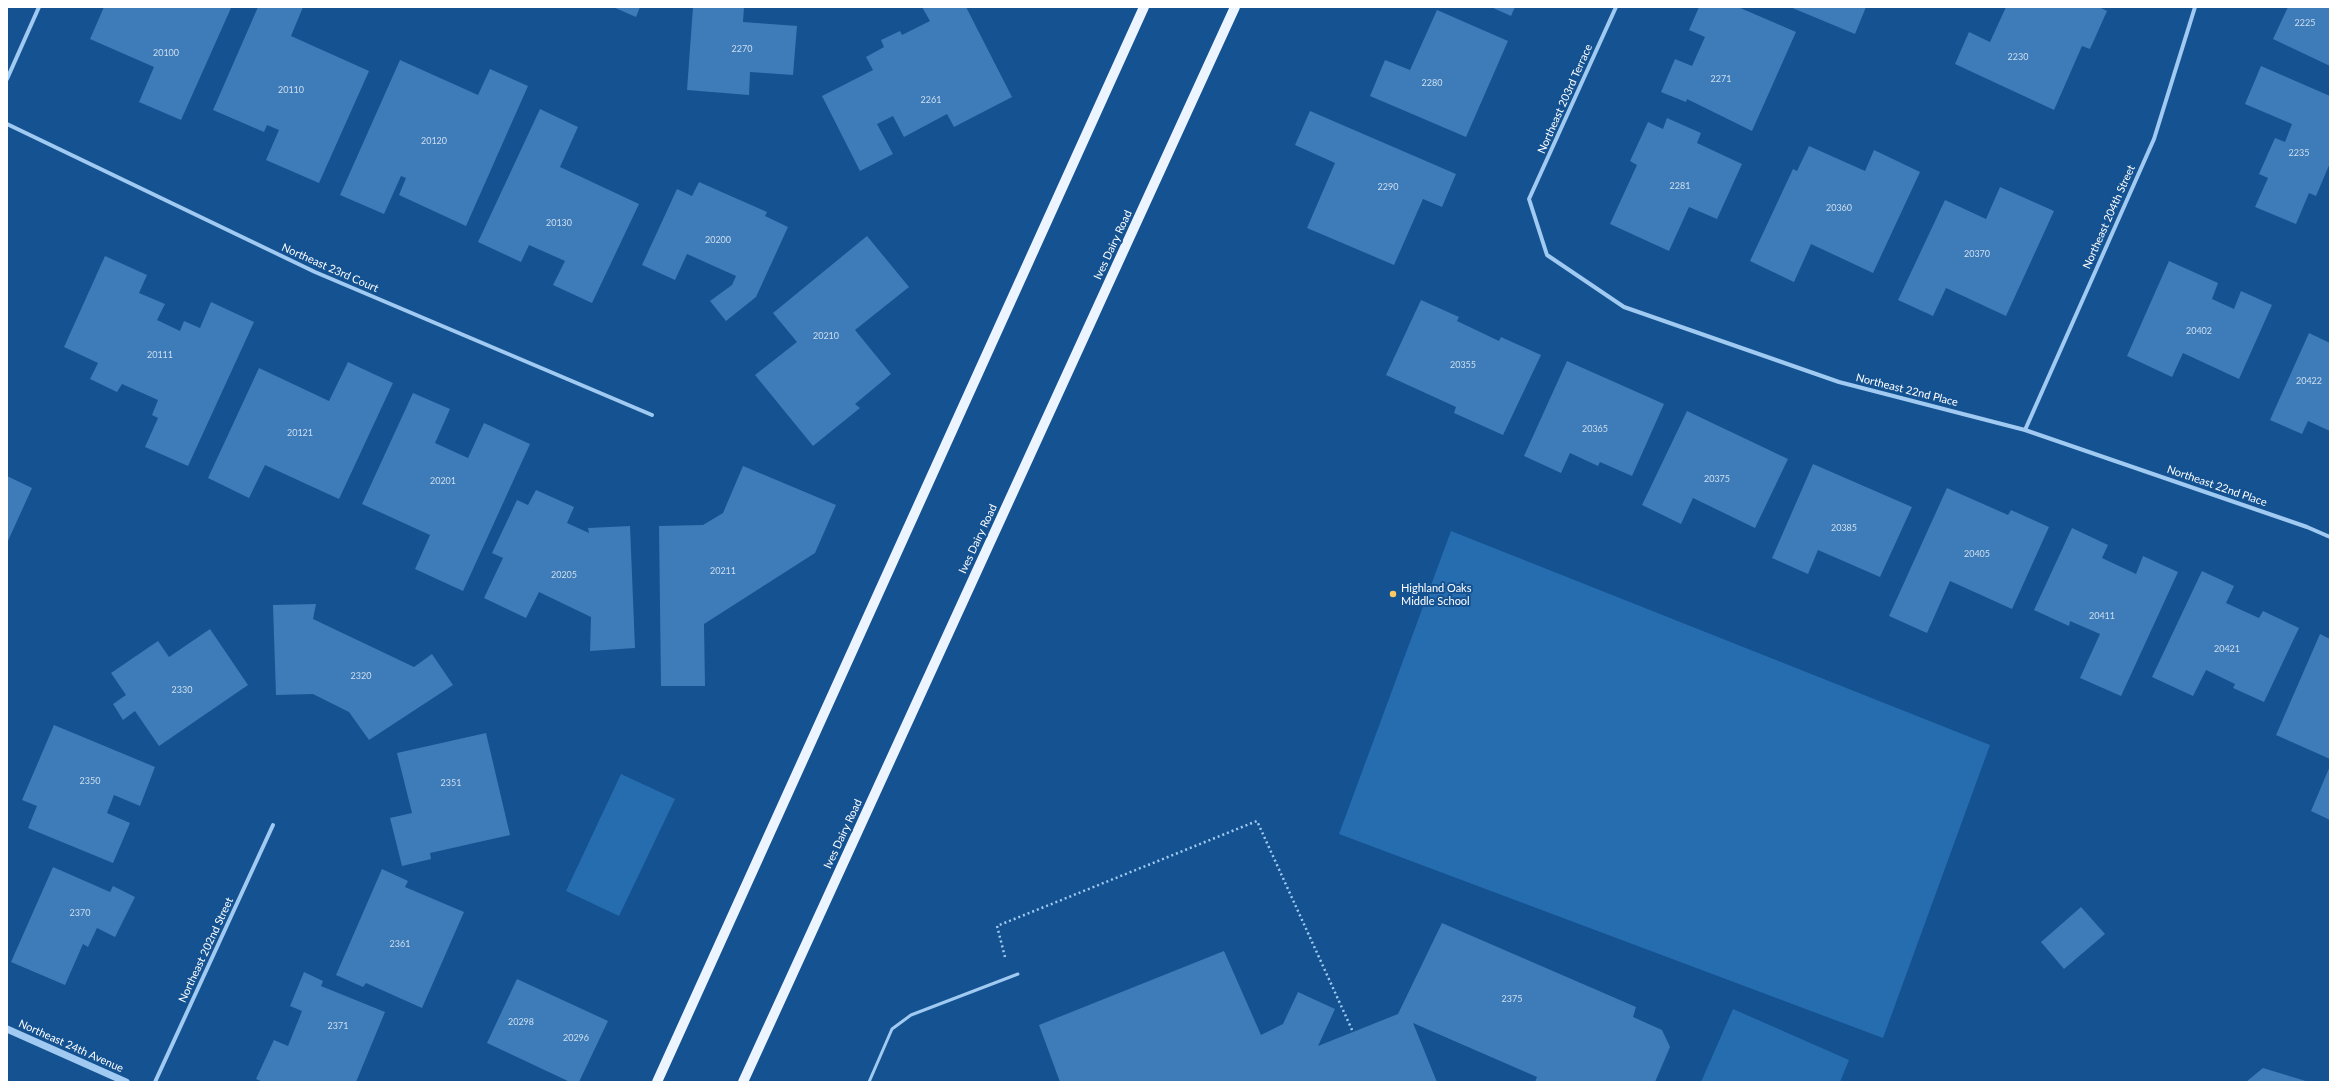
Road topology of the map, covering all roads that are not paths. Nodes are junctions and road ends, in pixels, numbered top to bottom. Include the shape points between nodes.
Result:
1 (39, 7) edge
2 (1144, 7) edge
3 (1235, 7) edge
4 (1616, 7) edge
5 (2195, 7) edge
6 (7, 79) edge
7 (7, 124) edge
8 (1530, 199) joint
9 (652, 415) dead end
10 (2025, 430) junction
11 (2330, 537) edge
12 (273, 825) dead end
13 (1018, 974) dead end
14 (7, 1029) edge
15 (126, 1082) edge
16 (155, 1082) edge
17 (657, 1082) edge
18 (743, 1082) edge
19 (869, 1082) edge

1 - 6 street
2 - 17 main road
3 - 18 main road, Ives Dairy Road
4 - 8 street, Northeast 203rd Terrace
5 - 10 street, Northeast 204th Street via 2154,139
7 - 9 street, Northeast 23rd Court via 315,272
8 - 10 street, Northeast 22nd Place via 1547,256 1624,307 1839,382
10 - 11 street, Northeast 22nd Place
12 - 16 street, Northeast 202nd Street
13 - 19 lane via 911,1015 892,1029
14 - 15 street, Northeast 24th Avenue

